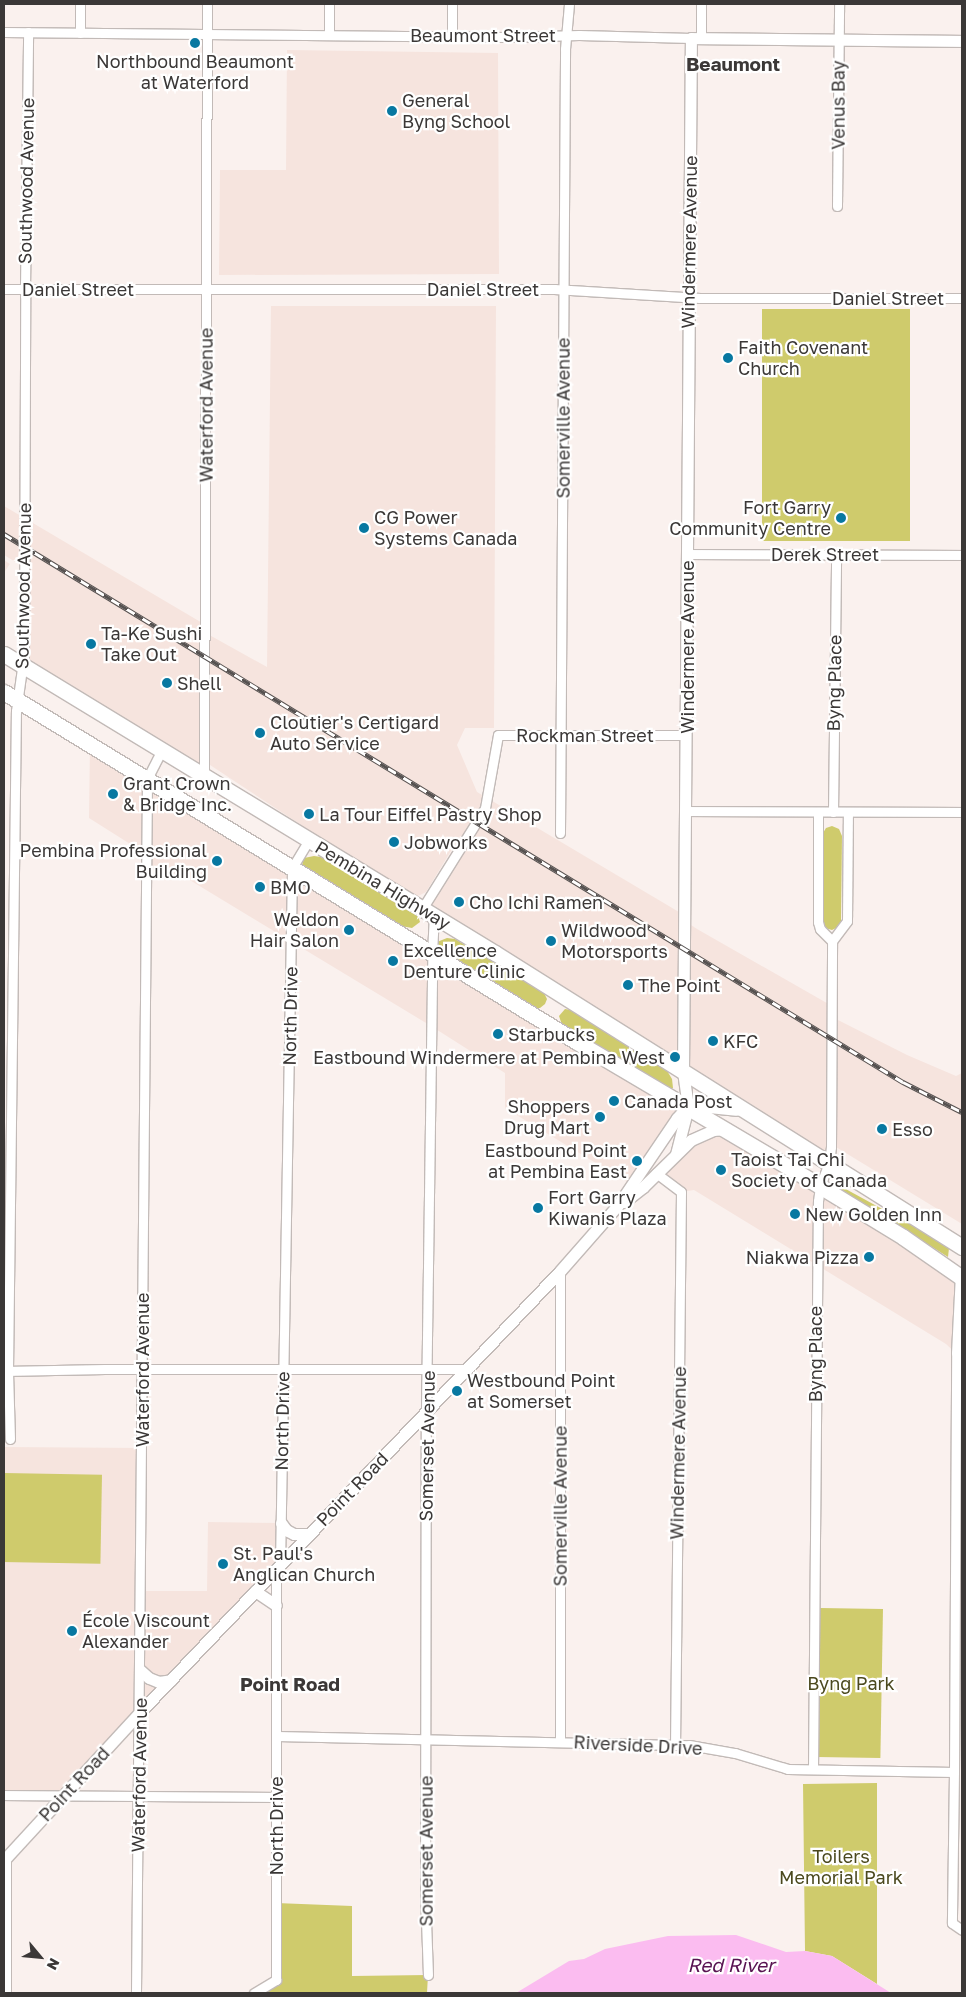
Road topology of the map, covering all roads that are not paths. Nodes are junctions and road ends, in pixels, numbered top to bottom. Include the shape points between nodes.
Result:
1 (80, 4) edge
2 (207, 4) edge
3 (330, 4) edge
4 (452, 4) edge
5 (569, 4) edge
6 (702, 4) edge
7 (839, 4) edge
8 (4, 32) edge
9 (28, 32) junction
10 (80, 33) junction
11 (206, 34) junction
12 (329, 35) junction
13 (567, 35) junction
14 (452, 36) junction
15 (696, 38) junction
16 (838, 39) junction
17 (962, 41) edge
18 (837, 206) dead end
19 (4, 289) edge
20 (25, 289) junction
21 (207, 290) junction
22 (563, 290) junction
23 (688, 296) junction
24 (962, 298) edge
25 (687, 554) junction
26 (836, 554) junction
27 (962, 555) edge
28 (4, 654) edge
29 (24, 666) junction
30 (10, 696) edge
31 (562, 735) junction
32 (686, 735) junction
33 (162, 750) junction
34 (204, 776) junction
35 (147, 779) junction
36 (686, 811) junction
37 (818, 812) junction
38 (833, 812) junction
39 (848, 812) junction
40 (962, 812) edge
41 (560, 833) dead end
42 (309, 840) junction
43 (292, 868) junction
44 (428, 913) junction
45 (832, 941) junction
46 (432, 953) junction
47 (8, 998) edge
48 (683, 1072) junction
49 (688, 1106) junction
50 (740, 1109) junction
51 (727, 1129) junction
52 (653, 1154) junction
53 (676, 1154) junction
54 (829, 1163) junction
55 (656, 1173) junction
56 (820, 1186) junction
57 (618, 1205) junction
58 (962, 1247) edge
59 (560, 1270) junction
60 (961, 1274) edge
61 (428, 1368) junction
62 (142, 1369) junction
63 (283, 1369) junction
64 (466, 1369) junction
65 (6, 1371) edge
66 (426, 1410) junction
67 (10, 1439) dead end
68 (281, 1524) junction
69 (309, 1534) junction
70 (280, 1565) junction
71 (255, 1591) junction
72 (276, 1604) junction
73 (140, 1670) junction
74 (171, 1680) junction
75 (140, 1712) junction
76 (277, 1736) junction
77 (426, 1738) junction
78 (560, 1741) junction
79 (676, 1745) junction
80 (813, 1769) junction
81 (954, 1772) junction
82 (4, 1795) edge
83 (65, 1795) junction
84 (138, 1796) junction
85 (276, 1797) junction
86 (5, 1858) edge
87 (962, 1930) edge
88 (428, 1975) dead end
89 (6, 1993) edge
90 (136, 1993) edge
91 (254, 1993) edge

1 - 10 street
2 - 11 street, Waterford Avenue
3 - 12 street
4 - 14 street
5 - 13 street, Somerville Avenue
6 - 15 street
7 - 16 street, Venus Bay
8 - 9 street, Beaumont Street
9 - 10 street, Beaumont Street
9 - 20 street, Southwood Avenue
10 - 11 street, Beaumont Street
11 - 12 street, Beaumont Street
11 - 21 street, Waterford Avenue
12 - 14 street, Beaumont Street
13 - 14 street, Beaumont Street
13 - 15 street, Beaumont Street
13 - 22 street, Somerville Avenue
15 - 16 street, Beaumont Street
15 - 23 street, Windermere Avenue
16 - 17 street, Beaumont Street
16 - 18 street, Venus Bay
19 - 20 street, Daniel Street
20 - 21 street, Daniel Street
20 - 29 street, Southwood Avenue
21 - 22 street, Daniel Street
21 - 34 street, Waterford Avenue
22 - 23 street, Daniel Street
22 - 31 street, Somerville Avenue
23 - 24 street, Daniel Street
23 - 25 street, Windermere Avenue
25 - 26 street, Derek Street
25 - 32 street, Windermere Avenue
26 - 27 street, Derek Street
26 - 38 street, Byng Place
28 - 29 main road, Pembina Highway
29 - 30 street, Southwood Avenue
29 - 33 main road, Pembina Highway
30 - 35 main road, Pembina Highway
30 - 47 street, Southwood Avenue
31 - 32 street, Rockman Street
31 - 41 street, Somerville Avenue
31 - 44 street, Rockman Street via 498,734 484,808
32 - 36 street, Windermere Avenue
33 - 34 main road, Pembina Highway
33 - 35 street, Waterford Avenue
34 - 42 main road, Pembina Highway
35 - 43 main road, Pembina Highway
35 - 62 street, Waterford Avenue
36 - 37 street
36 - 48 street, Windermere Avenue
37 - 38 street
37 - 45 street via 818,922 820,930
38 - 39 street
39 - 40 street
39 - 45 street via 847,922
42 - 43 street
42 - 44 main road, Pembina Highway
43 - 46 main road, Pembina Highway
43 - 63 street, North Drive
44 - 46 street, Somerset Avenue
44 - 48 main road, Pembina Highway
45 - 54 street, Byng Place
46 - 49 main road, Pembina Highway
46 - 61 street, Somerset Avenue
47 - 65 street, Southwood Avenue
48 - 49 street, Windermere Avenue
48 - 50 main road, Pembina Highway
49 - 50 main road
49 - 51 main road, Pembina Highway
49 - 52 street, Point Road
49 - 53 street
50 - 54 main road, Pembina Highway
51 - 53 street, Point Road via 692,1140
51 - 56 main road, Pembina Highway
52 - 55 street via 652,1164
52 - 57 street, Point Road
53 - 55 street, Point Road
54 - 56 street, Byng Place
54 - 58 main road, Pembina Highway
55 - 57 street, Point Road
55 - 79 street, Windermere Avenue via 681,1192
56 - 60 main road, Pembina Highway
56 - 80 street, Byng Place via 816,1265
57 - 59 street, Point Road
59 - 64 street, Point Road
59 - 78 street, Somerville Avenue
60 - 81 street
61 - 63 street
61 - 64 street
61 - 66 street, Somerset Avenue
62 - 63 street
62 - 65 street
62 - 73 street, Waterford Avenue
63 - 68 street, North Drive
64 - 66 street, Point Road
65 - 67 street, Southwood Avenue
66 - 69 street, Point Road
66 - 77 street, Somerset Avenue
68 - 69 street via 294,1534
68 - 70 street, North Drive
69 - 70 street, Point Road
70 - 71 street, Point Road
70 - 72 street, North Drive
71 - 72 street
71 - 74 street, Point Road
72 - 76 street, North Drive
73 - 74 street via 159,1682
73 - 75 street, Waterford Avenue
74 - 75 street, Point Road
75 - 83 street, Point Road
75 - 84 street, Waterford Avenue
76 - 77 street, Riverside Drive
76 - 85 street, North Drive
77 - 78 street, Riverside Drive
77 - 88 street, Somerset Avenue
78 - 79 street, Riverside Drive
79 - 80 street, Riverside Drive via 735,1753 788,1769
80 - 81 street, Riverside Drive
81 - 87 street via 952,1923
82 - 83 street
83 - 84 street
83 - 86 street, Point Road
84 - 85 street
84 - 90 street, Waterford Avenue
85 - 91 street, North Drive via 276,1980
86 - 89 street

